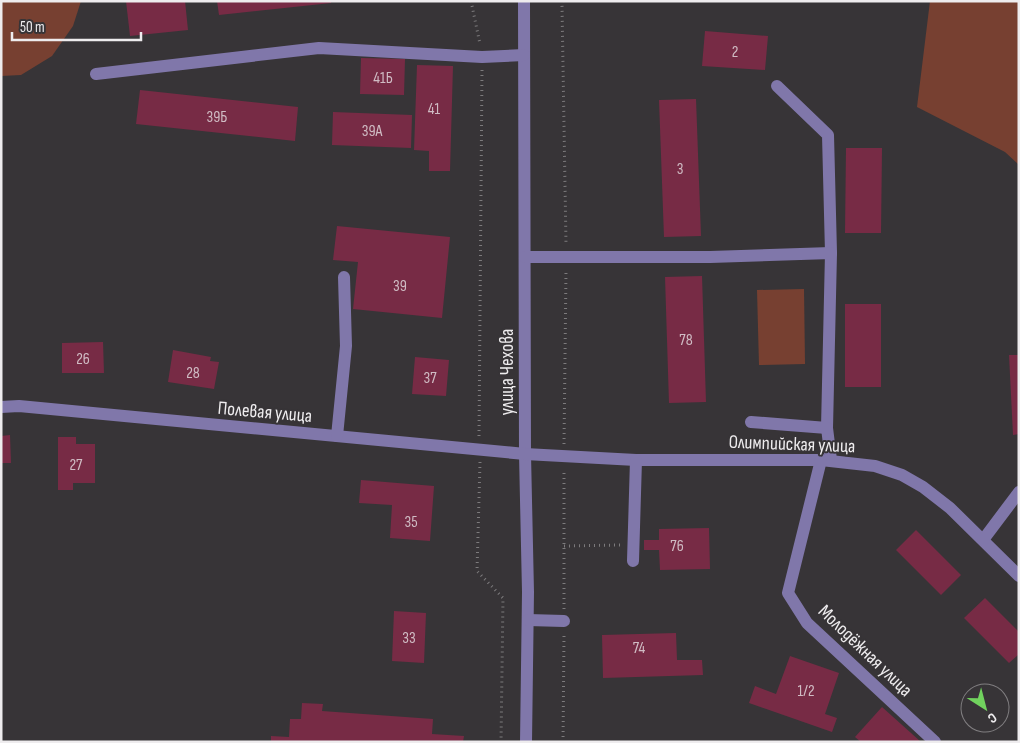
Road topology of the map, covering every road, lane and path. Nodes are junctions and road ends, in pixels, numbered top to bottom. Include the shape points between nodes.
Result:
1 (471, 1) edge
2 (524, 1) edge
3 (563, 1) edge
4 (524, 55) junction
5 (482, 57) junction
6 (96, 74) dead end
7 (777, 86) dead end
8 (830, 253) junction
9 (524, 257) junction
10 (566, 257) junction
11 (344, 277) dead end
12 (1, 407) edge
13 (751, 422) dead end
14 (828, 428) junction
15 (337, 436) junction
16 (479, 450) junction
17 (525, 454) junction
18 (564, 456) junction
19 (636, 460) junction
20 (826, 460) junction
21 (1019, 492) edge
22 (983, 540) junction
23 (633, 545) junction
24 (564, 546) junction
25 (633, 561) dead end
26 (1019, 576) edge
27 (528, 620) junction
28 (564, 621) junction
29 (501, 742) edge
30 (526, 742) edge
31 (563, 742) edge
32 (935, 742) edge

1 - 5 path
2 - 4 street, улица Чехова
3 - 10 path
4 - 5 street
4 - 9 street, улица Чехова
5 - 6 street via 319,48
5 - 16 path
7 - 8 street, Молодёжная улица via 828,135
8 - 10 street
8 - 14 street, Молодёжная улица
9 - 10 street
9 - 17 street, улица Чехова
10 - 18 path
11 - 15 street via 346,346
12 - 15 street, Полевая улица via 19,406
13 - 14 street
14 - 20 street, Молодёжная улица
15 - 16 street, Полевая улица
16 - 17 street, Полевая улица
16 - 29 path via 478,571 503,598
17 - 18 street, Олимпийская улица
17 - 27 street, улица Чехова
18 - 19 street, Олимпийская улица
18 - 24 path
19 - 20 street, Олимпийская улица
19 - 23 street
20 - 22 street, Олимпийская улица via 875,466 902,475 923,486
20 - 32 street, Молодёжная улица via 788,593 807,623
21 - 22 street
22 - 26 street, Олимпийская улица
23 - 24 path
23 - 25 street
24 - 28 path
27 - 28 street
27 - 30 street, улица Чехова
28 - 31 path

